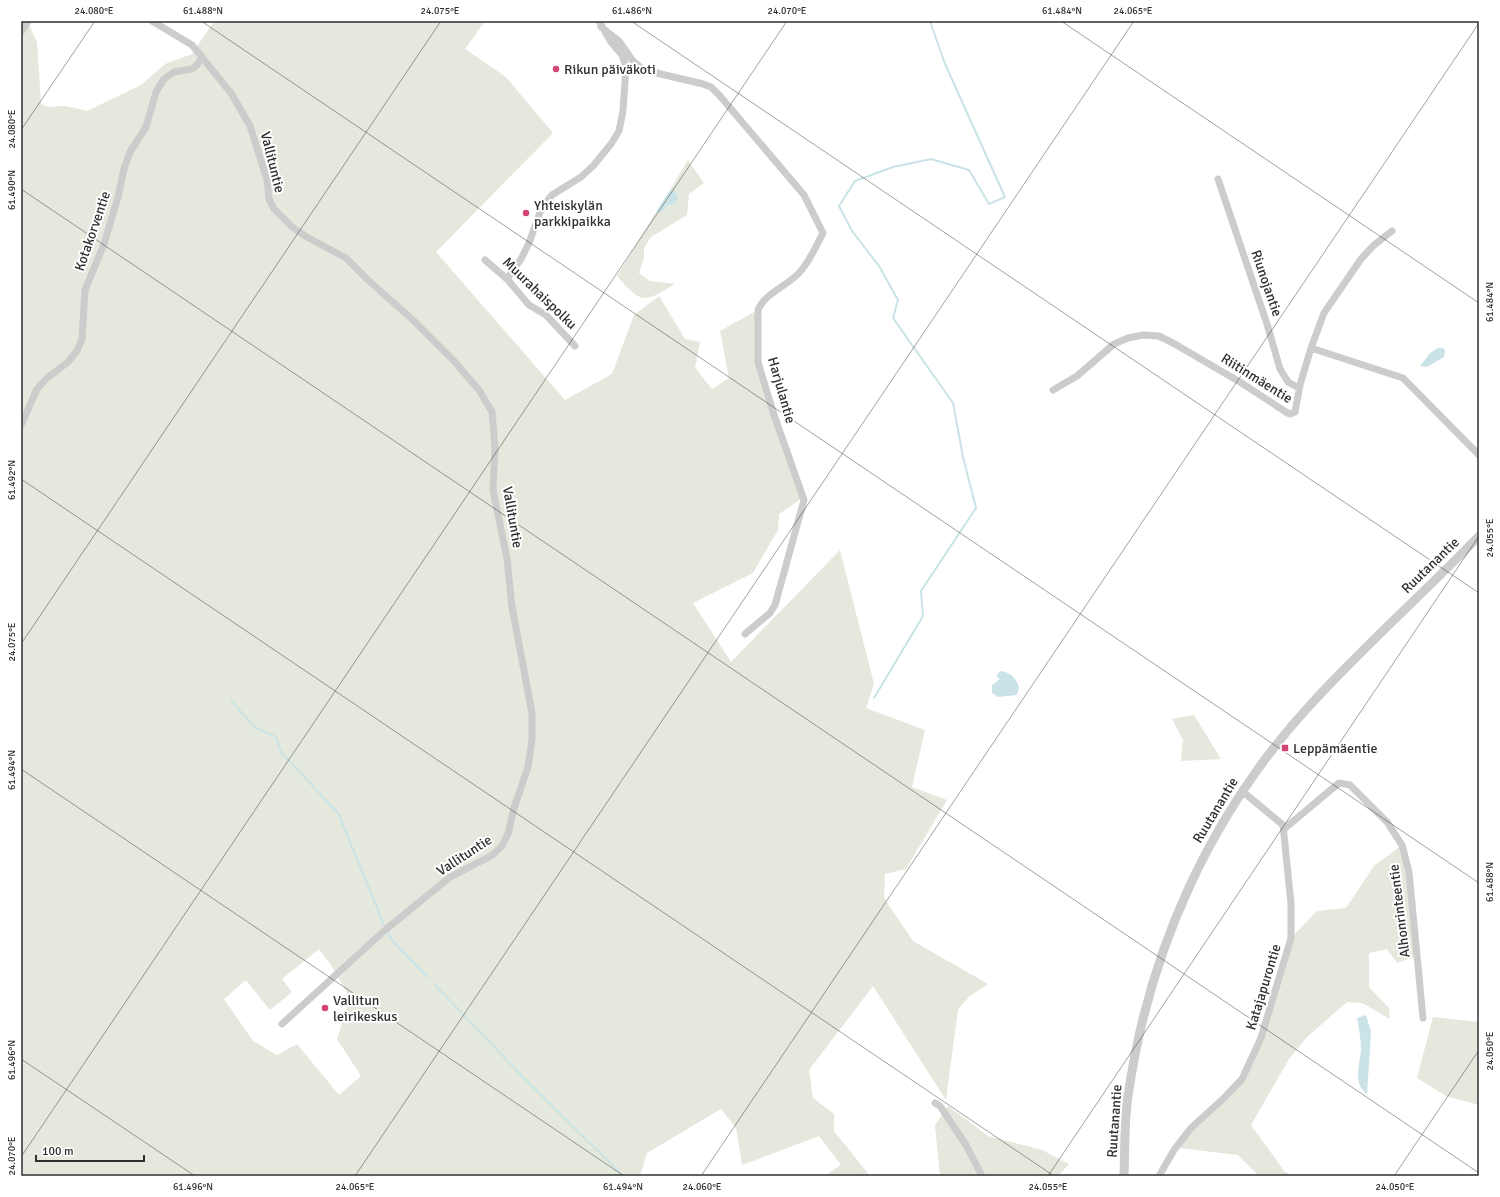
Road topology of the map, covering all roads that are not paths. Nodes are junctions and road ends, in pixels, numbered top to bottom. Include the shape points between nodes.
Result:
1 (28, 21) edge
2 (152, 21) edge
3 (600, 24) edge
4 (21, 32) edge
5 (202, 56) junction
6 (1218, 179) dead end
7 (1392, 231) dead end
8 (486, 260) dead end
9 (507, 279) junction
10 (575, 346) dead end
11 (1311, 348) junction
12 (1299, 388) junction
13 (1053, 390) dead end
14 (21, 425) edge
15 (1479, 454) edge
16 (1479, 536) edge
17 (745, 634) dead end
18 (1242, 791) junction
19 (1284, 829) junction
20 (1423, 1018) dead end
21 (282, 1024) dead end
22 (935, 1103) dead end
23 (1166, 1166) junction
24 (982, 1176) edge
25 (1124, 1176) edge
26 (1159, 1176) edge
27 (1168, 1176) edge

1 - 4 street
2 - 5 street, Vallituntie via 192,46
3 - 9 street, Harjulantie via 622,55 626,66 623,111 618,132 593,166 581,177 552,195 542,206 529,243
3 - 17 street, Harjulantie via 644,70 703,84 720,96 804,195 823,233 800,272 761,303 758,310 758,362 804,500 775,605 770,613
5 - 14 street, Kotakorventie via 197,65 174,72 163,80 156,92 146,127 130,152 104,244 85,290 82,339 68,362 37,389
5 - 21 street, Vallituntie via 231,94 250,126 267,180 269,199 274,208 305,236 346,258 414,321 479,390 492,412 495,448 493,490 532,713 528,767 502,846 491,856 450,877 387,929
6 - 12 street, Riunojantie via 1280,369 1288,382
7 - 11 street, Riitinmäentie via 1361,259 1324,313
8 - 9 street, Muurahaispolku
9 - 10 street, Muurahaispolku via 529,305 546,315
11 - 12 street, Riitinmäentie
11 - 15 street via 1404,378
12 - 13 street, Riitinmäentie via 1297,409 1290,414 1173,343 1159,336 1143,335 1114,344 1077,376
16 - 18 street, Ruutanantie via 1312,702
18 - 19 street
18 - 25 street, Ruutanantie via 1194,874 1172,924 1155,974 1137,1046 1128,1098
19 - 20 street, Alhonrinteentie via 1339,783 1350,785 1387,822 1402,845 1409,872
19 - 23 street, Katajapurontie via 1292,938 1261,1038 1242,1078 1191,1128 1174,1150
22 - 24 street via 940,1106 966,1145
23 - 26 street, Katajapurontie
23 - 27 street

